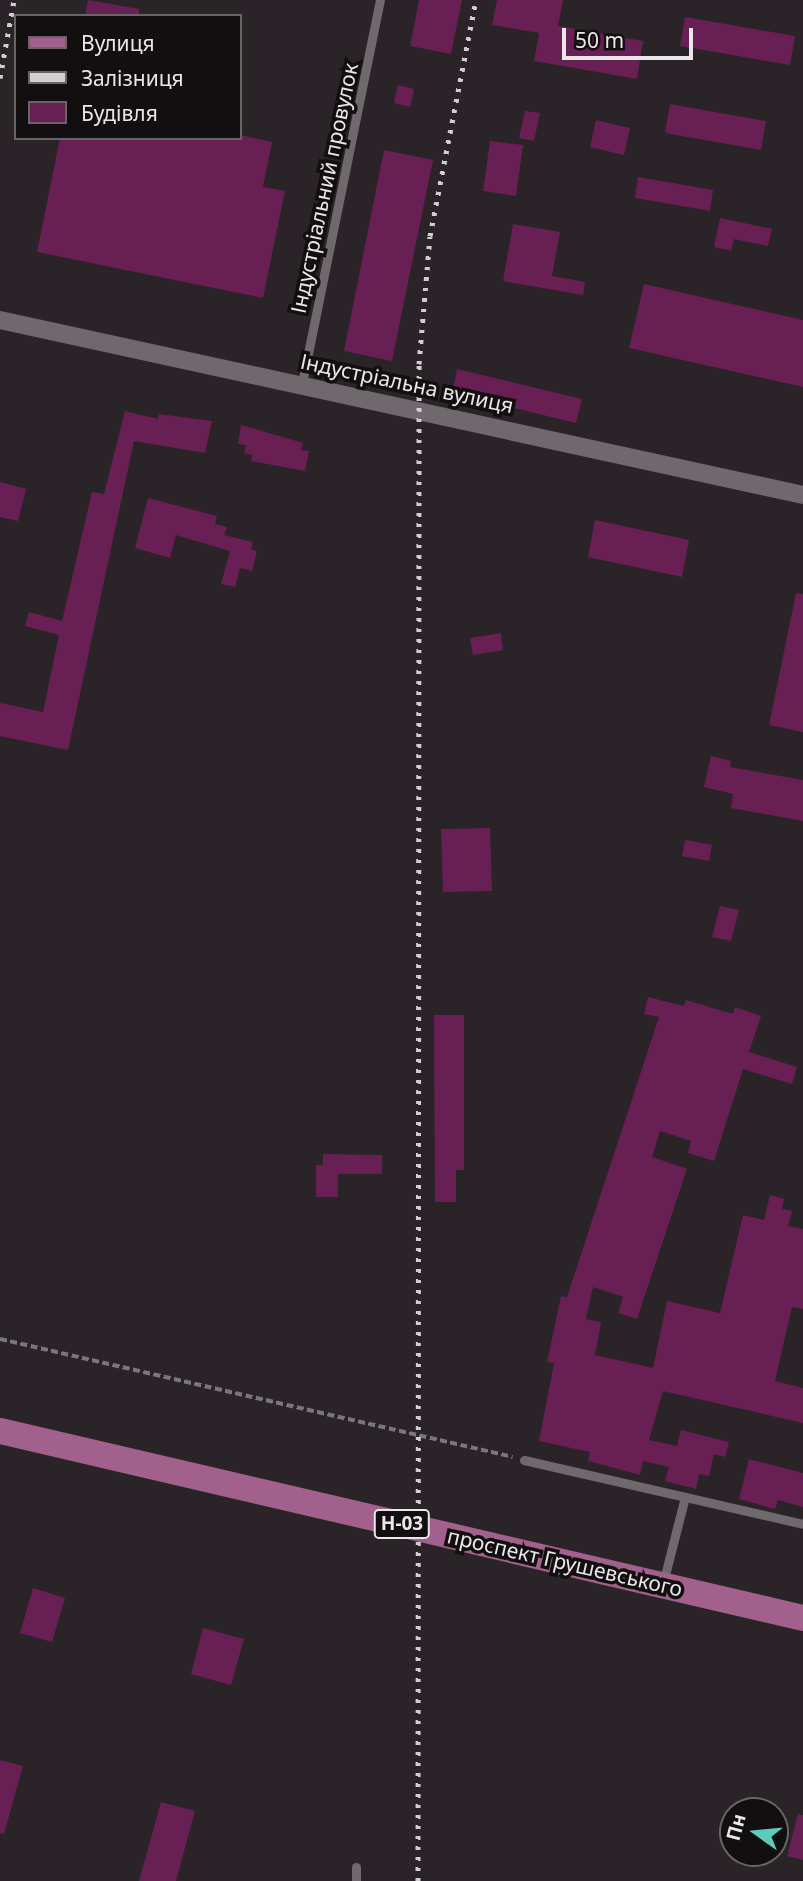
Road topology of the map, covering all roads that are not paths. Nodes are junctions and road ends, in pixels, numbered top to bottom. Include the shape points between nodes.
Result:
1 (380, 0) edge
2 (0, 320) edge
3 (302, 383) junction
4 (803, 495) edge
5 (0, 1431) edge
6 (524, 1460) road end
7 (685, 1497) junction
8 (803, 1524) edge
9 (662, 1585) junction
10 (803, 1618) edge
11 (356, 1867) dead end
12 (356, 1881) edge

1 - 3 lane, Індустріальний провулок
2 - 3 street, Індустріальна вулиця
3 - 4 street, Індустріальна вулиця
5 - 9 main road, проспект Грушевського / Н-03
6 - 7 lane
7 - 8 lane
7 - 9 lane
9 - 10 main road, проспект Грушевського / Н-03
11 - 12 lane

